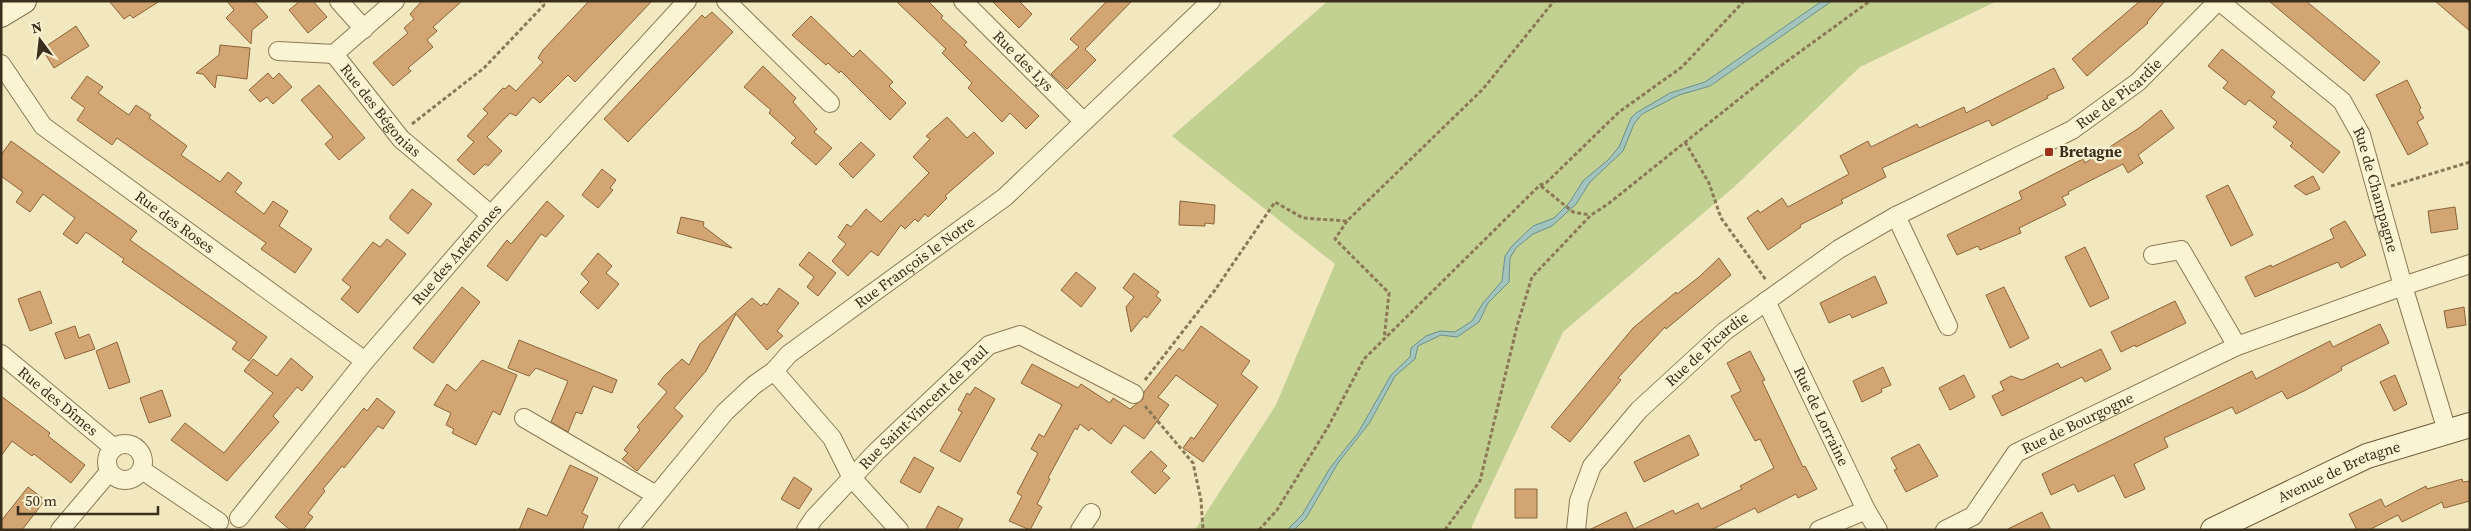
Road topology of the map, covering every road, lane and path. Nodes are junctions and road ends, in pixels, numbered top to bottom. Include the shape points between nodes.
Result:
1 (24, 1) edge
2 (339, 1) edge
3 (395, 1) edge
4 (540, 1) edge
5 (687, 1) edge
6 (726, 1) edge
7 (963, 1) edge
8 (1211, 1) edge
9 (1554, 1) edge
10 (1744, 1) edge
11 (1870, 1) edge
12 (2219, 1) edge
13 (1, 15) edge
14 (364, 29) junction
15 (278, 51) dead end
16 (334, 54) junction
17 (1, 64) edge
18 (830, 102) dead end
19 (1083, 121) junction
20 (398, 136) junction
21 (1685, 142) junction
22 (2470, 162) edge
23 (1540, 186) junction
24 (2376, 190) junction
25 (491, 215) junction
26 (1591, 215) junction
27 (1896, 216) junction
28 (1347, 221) junction
29 (2152, 255) dead end
30 (2470, 264) edge
31 (2403, 286) junction
32 (1770, 297) junction
33 (1948, 326) dead end
34 (1384, 340) junction
35 (2237, 346) junction
36 (1, 354) edge
37 (366, 361) junction
38 (774, 371) junction
39 (1134, 394) junction
40 (524, 418) dead end
41 (2459, 428) edge
42 (114, 448) junction
43 (142, 470) junction
44 (109, 472) junction
45 (852, 478) junction
46 (656, 495) junction
47 (1866, 510) junction
48 (1092, 513) dead end
49 (244, 524) edge
50 (217, 526) edge
51 (60, 530) edge
52 (628, 530) edge
53 (806, 530) edge
54 (899, 530) edge
55 (1080, 530) edge
56 (1203, 530) edge
57 (1259, 530) edge
58 (1444, 530) edge
59 (1576, 530) edge
60 (1819, 530) edge
61 (1878, 530) edge
62 (1945, 530) edge
63 (2213, 530) edge

1 - 13 street
2 - 14 street
3 - 14 street, Rue des Bégonias
4 - 20 path via 544,5 484,68
5 - 25 street, Rue des Anémones
6 - 18 street
7 - 19 street, Rue des Lys
8 - 19 street, Rue François le Notre
9 - 28 path via 1483,89
10 - 23 path via 1682,67 1619,112
11 - 21 path via 1779,66
12 - 24 street, Rue de Champagne via 2342,101 2361,135
12 - 27 street, Rue de Picardie via 2138,82 2072,130
14 - 16 street, Rue des Bégonias
15 - 16 street
16 - 20 street, Rue des Bégonias
17 - 37 street, Rue des Roses via 43,126
19 - 38 street, Rue François le Notre via 1004,197 789,354
20 - 25 street, Rue des Bégonias
21 - 26 path
21 - 32 path via 1709,183 1721,218
22 - 24 path
23 - 26 path via 1573,212
23 - 34 path
24 - 31 street, Rue de Champagne
25 - 37 street, Rue des Anémones
26 - 58 path via 1532,277 1480,481
27 - 32 street, Rue de Picardie via 1839,249
27 - 33 street
28 - 34 path via 1335,240 1389,292
28 - 39 path via 1303,218 1275,202 1216,290
29 - 35 street via 2181,250
30 - 31 street
31 - 35 street, Rue de Bourgogne
31 - 41 street, Rue de Champagne
32 - 47 street, Rue de Lorraine
32 - 59 street, Rue de Picardie via 1725,331 1639,410 1592,466 1579,502
34 - 57 path via 1364,359 1328,427 1282,502
35 - 62 street, Rue de Bourgogne via 2016,454 1973,516
36 - 42 street, Rue des Dîmes
37 - 49 street, Rue des Anémones
38 - 45 street via 832,438
38 - 46 street, Rue François le Notre via 725,412
39 - 45 street, Rue Saint-Vincent de Paul via 1020,336 990,345
39 - 56 path via 1193,463
40 - 46 street
41 - 63 street, Avenue de Bretagne via 2367,456
42 - 43 street via 127,444 138,448 144,459
42 - 44 street via 107,461
43 - 44 street via 138,476 127,480 120,480
43 - 50 street
44 - 51 street
45 - 53 street, Rue Saint-Vincent de Paul
45 - 54 street
46 - 52 street, Rue François le Notre
47 - 60 street
47 - 61 street, Rue de Lorraine
48 - 55 street
49 - 50 street via 226,518

